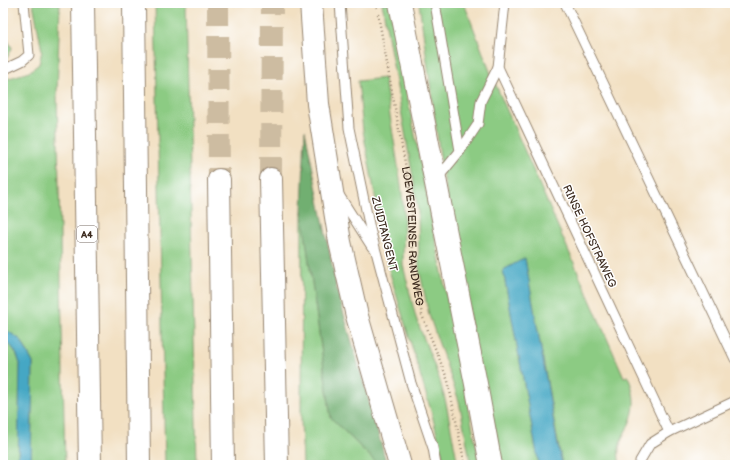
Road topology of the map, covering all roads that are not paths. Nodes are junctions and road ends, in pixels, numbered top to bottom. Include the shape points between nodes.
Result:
1 (24, 3) edge
2 (83, 3) edge
3 (134, 3) edge
4 (311, 3) edge
5 (340, 3) edge
6 (400, 3) edge
7 (436, 3) edge
8 (504, 3) edge
9 (565, 3) edge
10 (498, 67) junction
11 (3, 70) edge
12 (460, 151) junction
13 (271, 179) tunnel mouth
14 (219, 180) tunnel mouth
15 (330, 181) junction
16 (435, 182) junction
17 (377, 256) junction
18 (735, 359) edge
19 (735, 400) edge
20 (669, 432) junction
21 (90, 465) edge
22 (139, 465) edge
23 (223, 465) edge
24 (277, 465) edge
25 (400, 465) edge
26 (436, 465) edge
27 (491, 465) edge
28 (640, 465) edge

1 - 11 lane via 29,55
2 - 21 main road, A4
3 - 22 main road
4 - 15 main road via 318,104
5 - 17 lane, ZUIDTANGENT via 349,128
6 - 16 main road
7 - 12 lane
8 - 10 lane
9 - 18 lane
10 - 12 lane via 481,101 478,124
10 - 20 lane, RINSE HOFSTRAWEG
12 - 16 lane
13 - 24 main road
14 - 23 main road
15 - 17 lane
15 - 25 main road via 340,242 357,316
16 - 27 main road
17 - 26 lane, ZUIDTANGENT
19 - 20 lane
20 - 28 lane via 650,444

